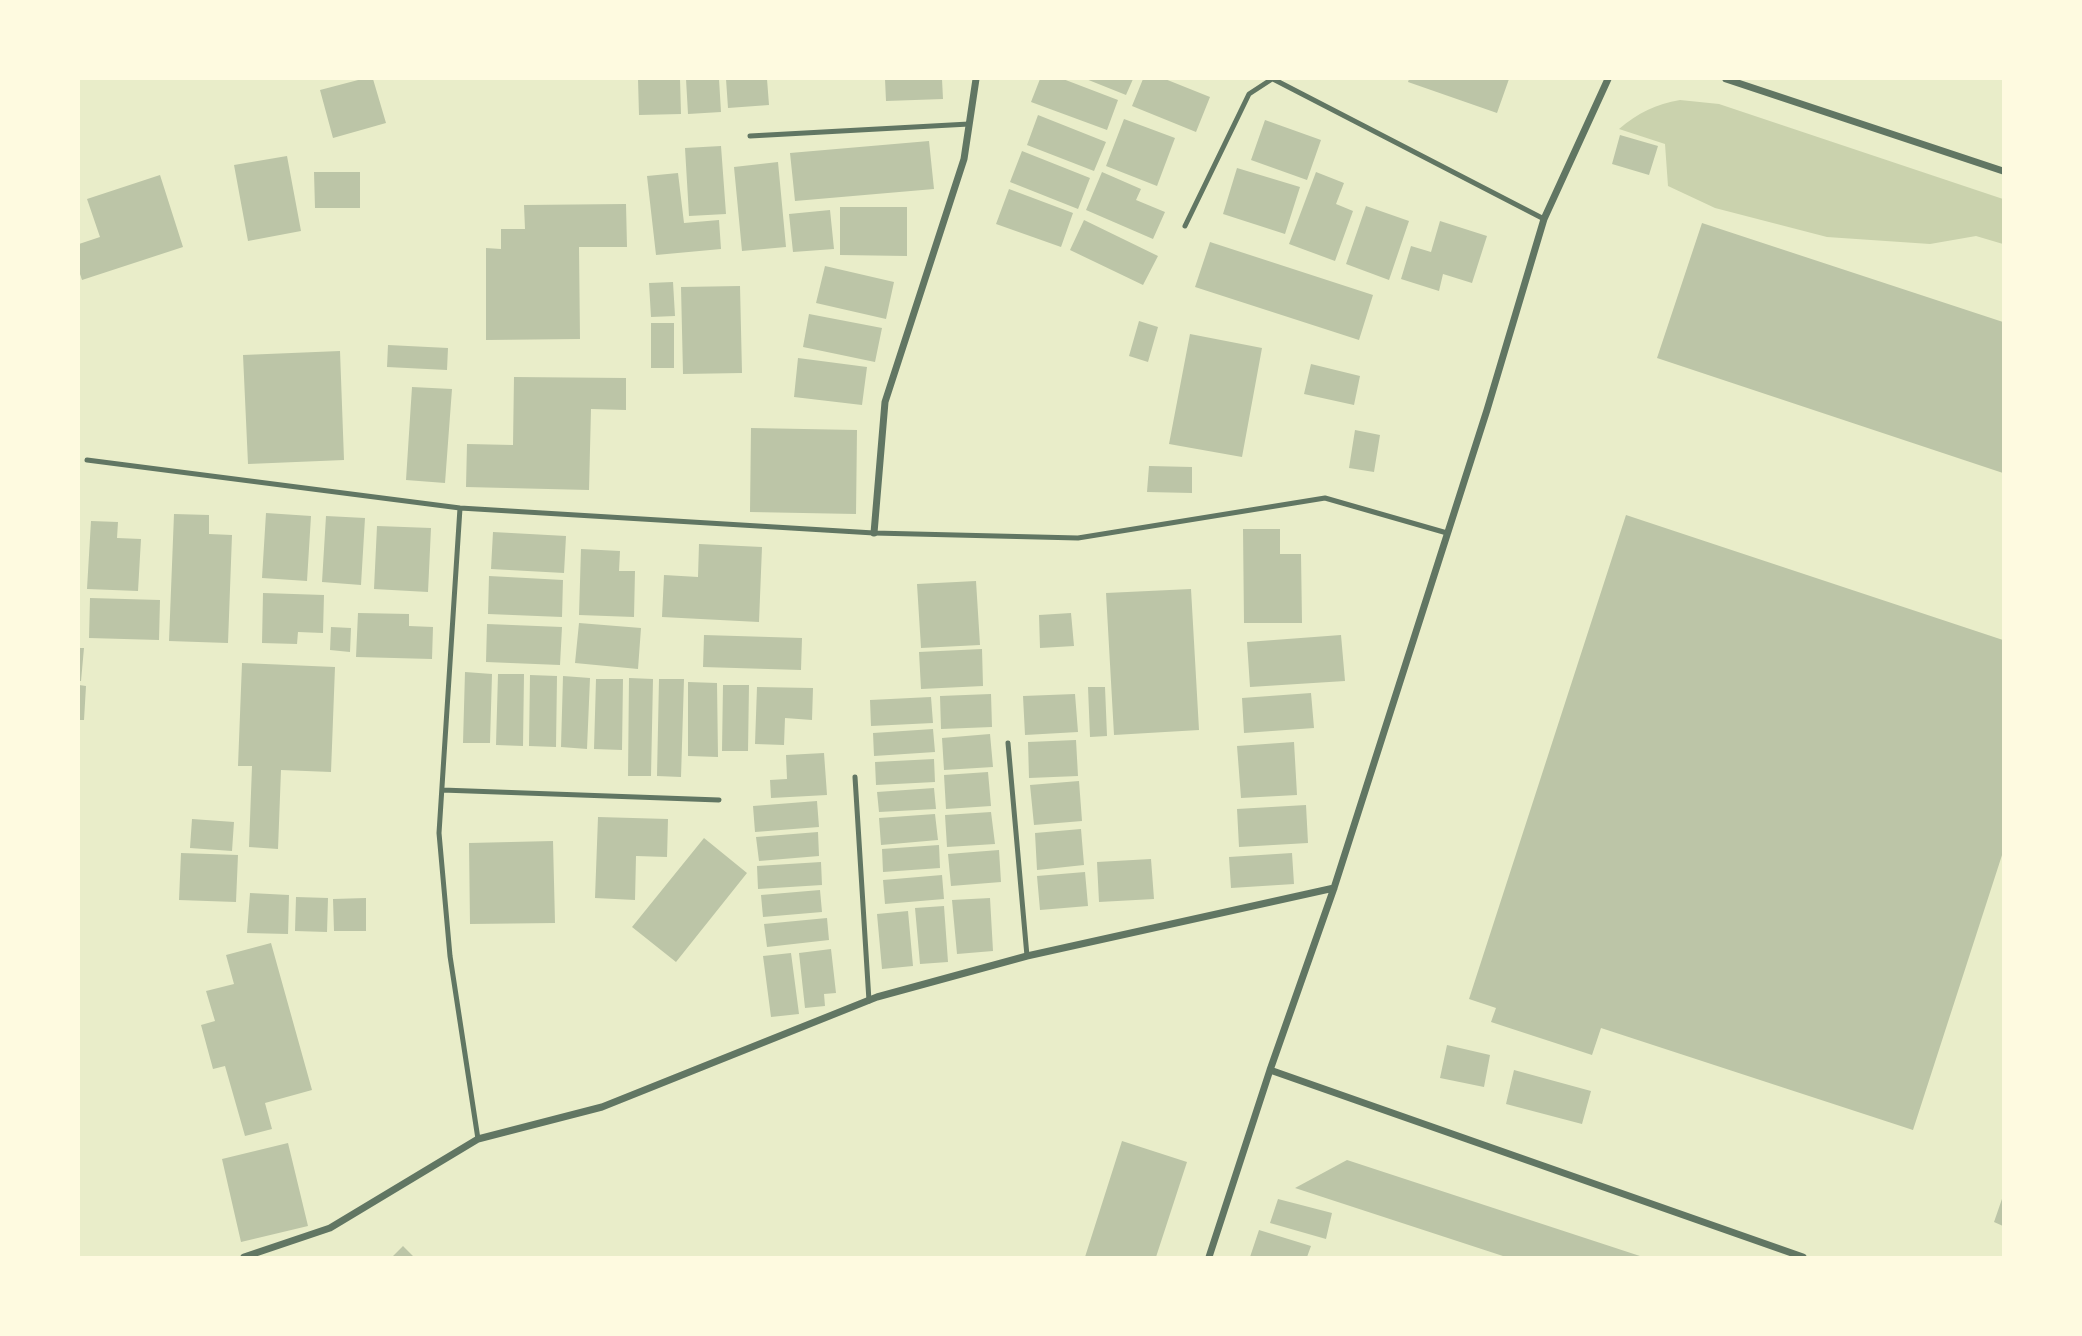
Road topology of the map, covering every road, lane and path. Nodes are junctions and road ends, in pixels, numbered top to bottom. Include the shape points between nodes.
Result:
1 (976, 79) edge
2 (1272, 79) edge
3 (1608, 79) edge
4 (1726, 79) edge
5 (969, 124) junction
6 (750, 136) dead end
7 (2003, 171) edge
8 (1544, 219) junction
9 (1185, 226) dead end
10 (87, 460) dead end
11 (460, 508) junction
12 (874, 533) junction
13 (1447, 533) junction
14 (1008, 743) dead end
15 (855, 777) dead end
16 (442, 790) junction
17 (719, 800) dead end
18 (1334, 888) junction
19 (1027, 956) junction
20 (869, 1001) junction
21 (1270, 1070) junction
22 (478, 1139) junction
23 (244, 1257) edge
24 (1209, 1257) edge
25 (1803, 1257) edge

1 - 5 street
2 - 8 lane
2 - 9 lane via 1248,94
3 - 8 street
4 - 7 street
5 - 6 lane
5 - 12 street via 964,159 885,402
8 - 13 street
10 - 11 lane
11 - 12 lane
11 - 16 lane
12 - 13 lane via 1078,538 1325,498
13 - 18 street
14 - 19 lane
15 - 20 lane
16 - 17 lane
16 - 22 lane via 439,833 450,956
18 - 19 street
18 - 21 street
19 - 20 street
20 - 22 street via 602,1107
21 - 24 street
21 - 25 street
22 - 23 street via 330,1228

